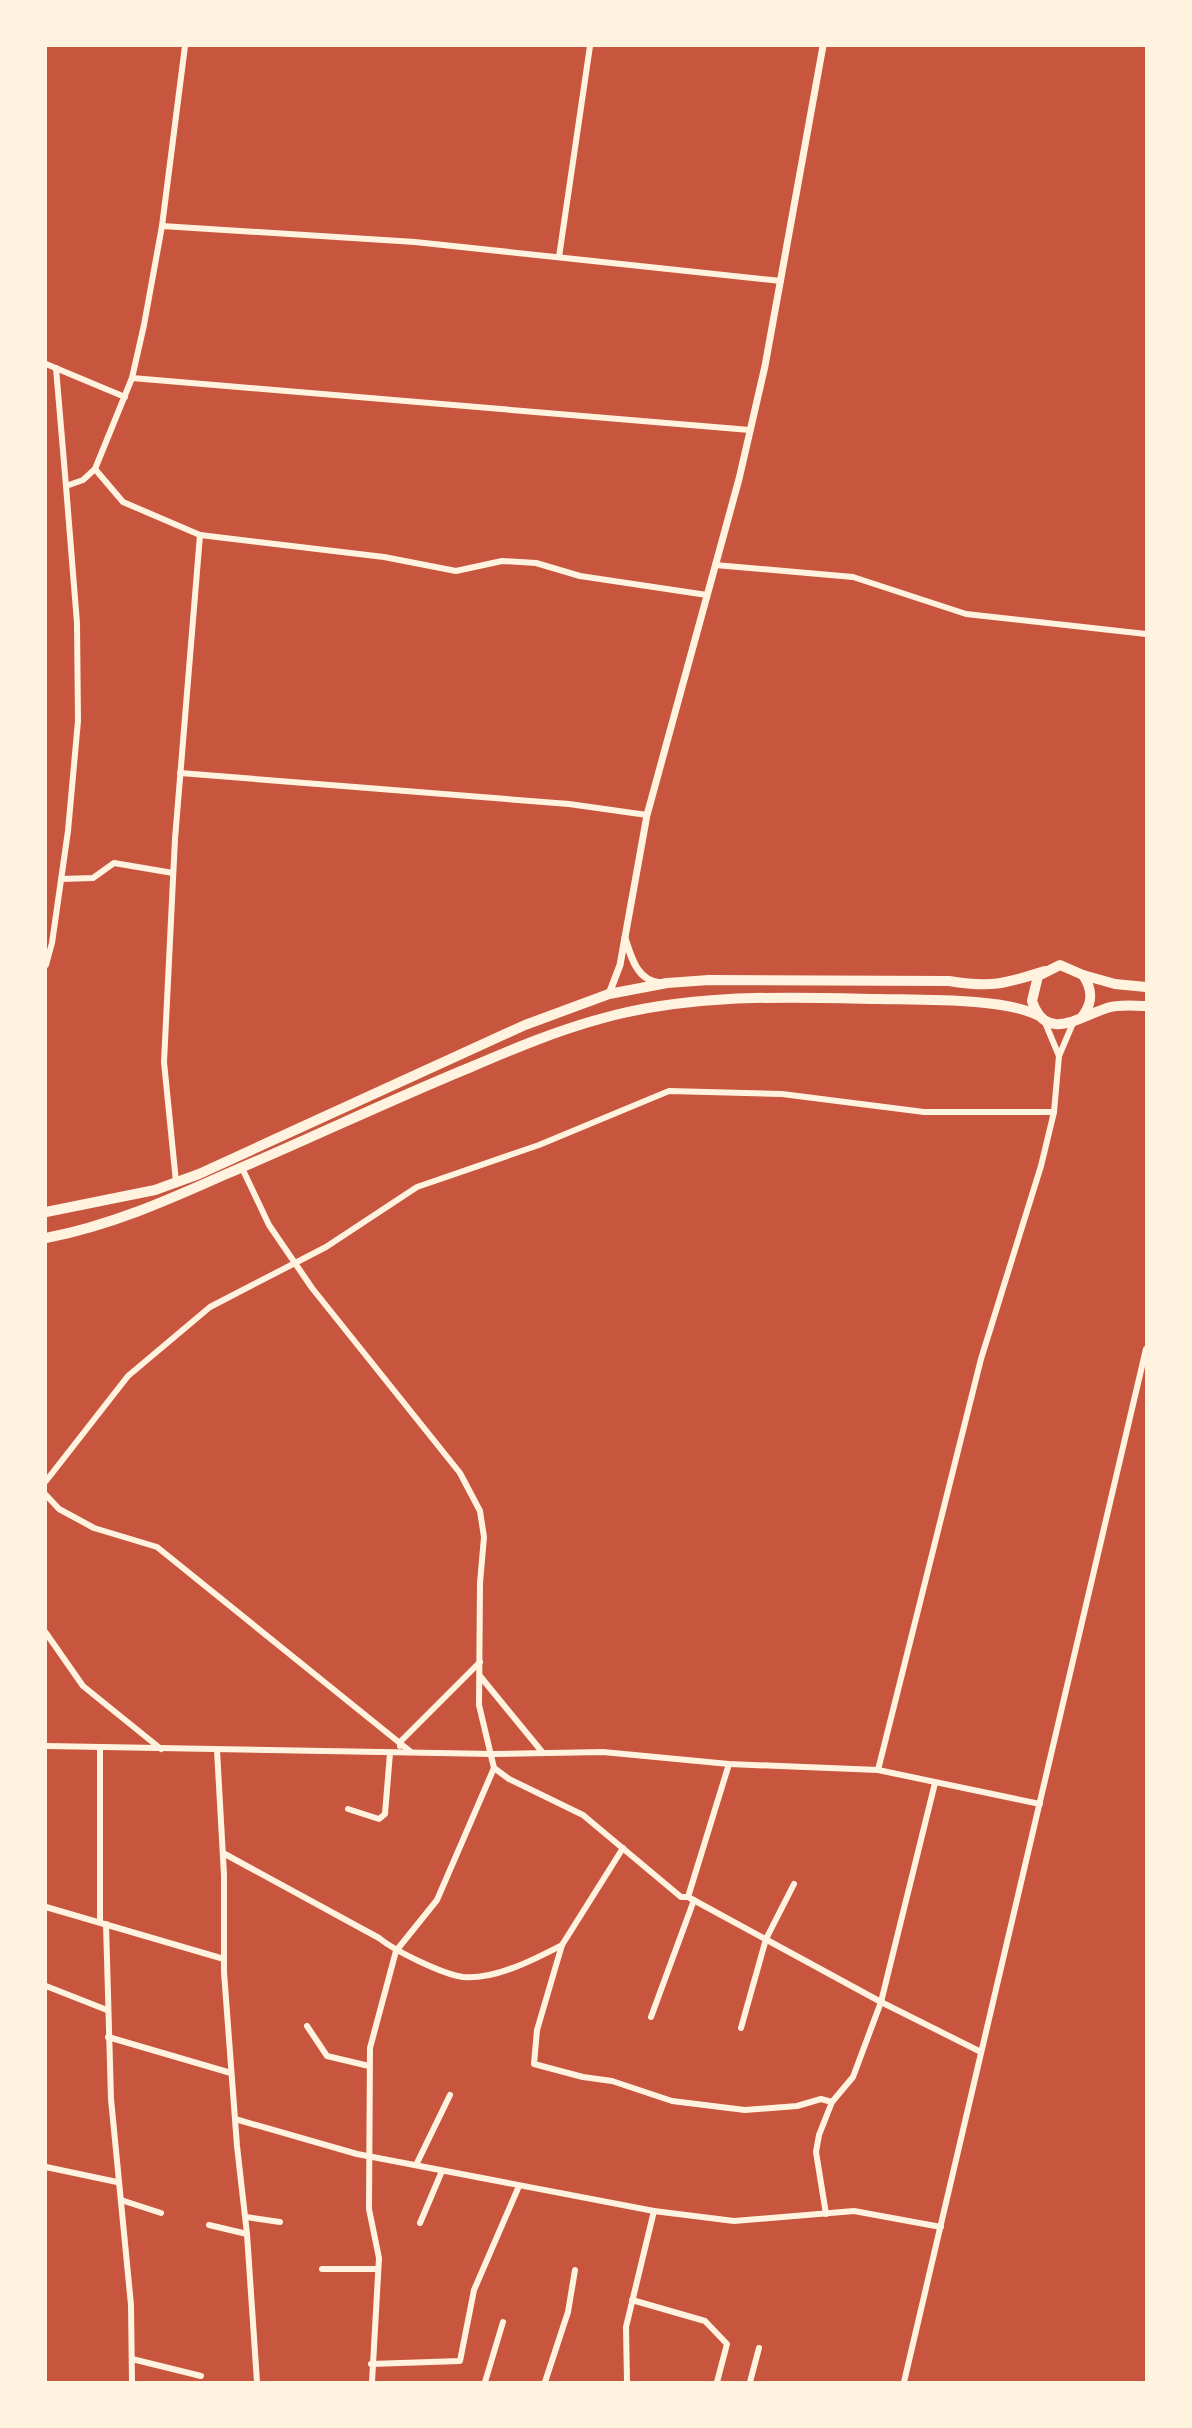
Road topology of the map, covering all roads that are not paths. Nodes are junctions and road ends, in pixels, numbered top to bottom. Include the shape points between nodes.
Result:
1 (185, 46) edge
2 (590, 46) edge
3 (823, 46) edge
4 (162, 226) junction
5 (559, 257) junction
6 (781, 281) junction
7 (46, 364) edge
8 (56, 368) junction
9 (132, 378) junction
10 (125, 397) junction
11 (750, 430) junction
12 (95, 470) junction
13 (66, 486) junction
14 (200, 535) junction
15 (716, 565) junction
16 (707, 595) junction
17 (1146, 634) edge
18 (180, 773) junction
19 (648, 815) junction
20 (173, 873) junction
21 (61, 878) junction
22 (625, 937) junction
23 (46, 965) edge
24 (1045, 971) junction
25 (1083, 975) junction
26 (667, 983) junction
27 (1146, 987) edge
28 (609, 994) junction
29 (1146, 1006) edge
30 (1042, 1018) junction
31 (1077, 1020) junction
32 (1059, 1056) junction
33 (1054, 1112) junction
34 (242, 1168) junction
35 (176, 1182) junction
36 (46, 1212) edge
37 (46, 1238) edge
38 (296, 1264) junction
39 (1146, 1349) edge
40 (46, 1481) edge
41 (46, 1495) edge
42 (46, 1633) edge
43 (480, 1662) junction
44 (480, 1676) junction
45 (400, 1744) junction
46 (46, 1746) edge
47 (100, 1749) junction
48 (160, 1749) junction
49 (216, 1750) junction
50 (390, 1753) junction
51 (399, 1753) junction
52 (412, 1753) junction
53 (543, 1753) junction
54 (494, 1754) junction
55 (729, 1764) junction
56 (494, 1768) junction
57 (878, 1770) junction
58 (935, 1783) junction
59 (1040, 1804) junction
60 (348, 1810) dead end
61 (623, 1848) junction
62 (223, 1853) junction
63 (794, 1884) dead end
64 (691, 1899) junction
65 (46, 1907) edge
66 (103, 1923) junction
67 (766, 1939) junction
68 (562, 1945) junction
69 (396, 1951) junction
70 (224, 1959) junction
71 (46, 1986) edge
72 (881, 2002) junction
73 (107, 2010) junction
74 (651, 2017) dead end
75 (307, 2026) dead end
76 (741, 2028) dead end
77 (107, 2037) junction
78 (981, 2052) junction
79 (369, 2066) junction
80 (232, 2073) junction
81 (450, 2095) dead end
82 (832, 2102) junction
83 (235, 2119) junction
84 (368, 2155) junction
85 (417, 2163) junction
86 (46, 2167) edge
87 (442, 2171) junction
88 (117, 2182) junction
89 (519, 2186) junction
90 (121, 2200) junction
91 (654, 2211) junction
92 (161, 2213) dead end
93 (826, 2214) junction
94 (246, 2217) junction
95 (279, 2222) dead end
96 (420, 2223) dead end
97 (209, 2225) dead end
98 (941, 2227) junction
99 (247, 2234) junction
100 (322, 2269) dead end
101 (378, 2269) junction
102 (575, 2270) dead end
103 (632, 2300) junction
104 (503, 2322) dead end
105 (759, 2348) dead end
106 (132, 2359) junction
107 (371, 2364) junction
108 (201, 2376) dead end
109 (132, 2382) edge
110 (257, 2382) edge
111 (372, 2382) edge
112 (485, 2382) edge
113 (545, 2382) edge
114 (627, 2382) edge
115 (717, 2382) edge
116 (750, 2382) edge
117 (904, 2382) edge

1 - 4 street
2 - 5 street
3 - 6 street
4 - 5 street
4 - 9 street
5 - 6 street
6 - 11 street
7 - 8 street
8 - 10 street
8 - 13 street
9 - 10 street
9 - 11 street
10 - 12 street
11 - 15 street
12 - 13 street
12 - 14 street via 123,502
13 - 21 street via 77,623 78,721
14 - 16 street via 456,571 502,561 536,564 580,576
14 - 18 street
15 - 16 street
15 - 17 street via 853,577 966,614
16 - 19 street
18 - 19 street via 569,804
18 - 20 street
19 - 22 street
20 - 21 street via 114,863 93,878
20 - 35 street via 164,1062
21 - 23 street
22 - 26 street via 640,972 653,982
22 - 28 street via 621,965
24 - 25 highway via 1060,965
24 - 26 highway via 983,987 936,981
24 - 30 highway via 1032,992
25 - 27 highway
25 - 31 highway via 1091,992 1087,1010
26 - 28 highway
28 - 35 highway via 525,1025
29 - 31 highway via 1110,1007
30 - 31 highway via 1053,1024
30 - 32 street
30 - 34 highway via 1015,1006 929,1000 742,1000 652,1008 602,1018 525,1044
31 - 32 street
32 - 33 street
33 - 38 street via 924,1112 782,1094 669,1091 539,1145 417,1186
33 - 57 street via 981,1359
34 - 37 highway via 125,1217
34 - 38 street via 269,1225
35 - 36 highway
38 - 40 street via 210,1307 128,1376
38 - 43 street via 473,1493 484,1537
39 - 59 street
41 - 45 street via 59,1509 94,1528 157,1547
42 - 48 street via 83,1686
43 - 44 street
43 - 45 street
44 - 53 street
44 - 54 street via 480,1705
45 - 51 street
45 - 52 street
46 - 47 street
47 - 48 street
47 - 66 street
48 - 49 street
49 - 50 street
49 - 62 street
50 - 51 street
50 - 60 street via 386,1814 379,1819
51 - 52 street
52 - 54 street
53 - 54 street
53 - 55 street via 603,1752
54 - 56 street
55 - 57 street
55 - 64 street
56 - 61 street via 583,1815
56 - 69 street via 437,1900
57 - 58 street
58 - 59 street
58 - 72 street
59 - 78 street
61 - 64 street via 681,1897
61 - 68 street
62 - 69 street
62 - 70 street
63 - 67 street
64 - 67 street
64 - 74 street
65 - 66 street
66 - 70 street
66 - 73 street
67 - 72 street
67 - 76 street
68 - 69 street via 493,1973 463,1977
68 - 82 street via 537,2030 534,2064 612,2081 672,2101 745,2110 821,2099
69 - 79 street
70 - 80 street
71 - 73 street
72 - 78 street
72 - 82 street via 853,2077
73 - 77 street
75 - 79 street via 327,2056
77 - 80 street
77 - 88 street
78 - 98 street
79 - 84 street
80 - 83 street
81 - 85 street
82 - 93 street via 816,2152
83 - 84 street
83 - 94 street
84 - 85 street
84 - 101 street via 369,2209
85 - 87 street
86 - 88 street
87 - 89 street
87 - 96 street
88 - 90 street
89 - 91 street
89 - 107 street via 474,2290 460,2361
90 - 92 street
90 - 106 street
91 - 93 street via 734,2221
91 - 103 street
93 - 98 street via 854,2211
94 - 95 street
94 - 99 street
97 - 99 street
98 - 117 street
99 - 110 street
100 - 101 street
101 - 107 street
102 - 113 street via 568,2312
103 - 114 street via 626,2327
103 - 115 street via 705,2322 727,2344
104 - 112 street
105 - 116 street
106 - 108 street
106 - 109 street
107 - 111 street

